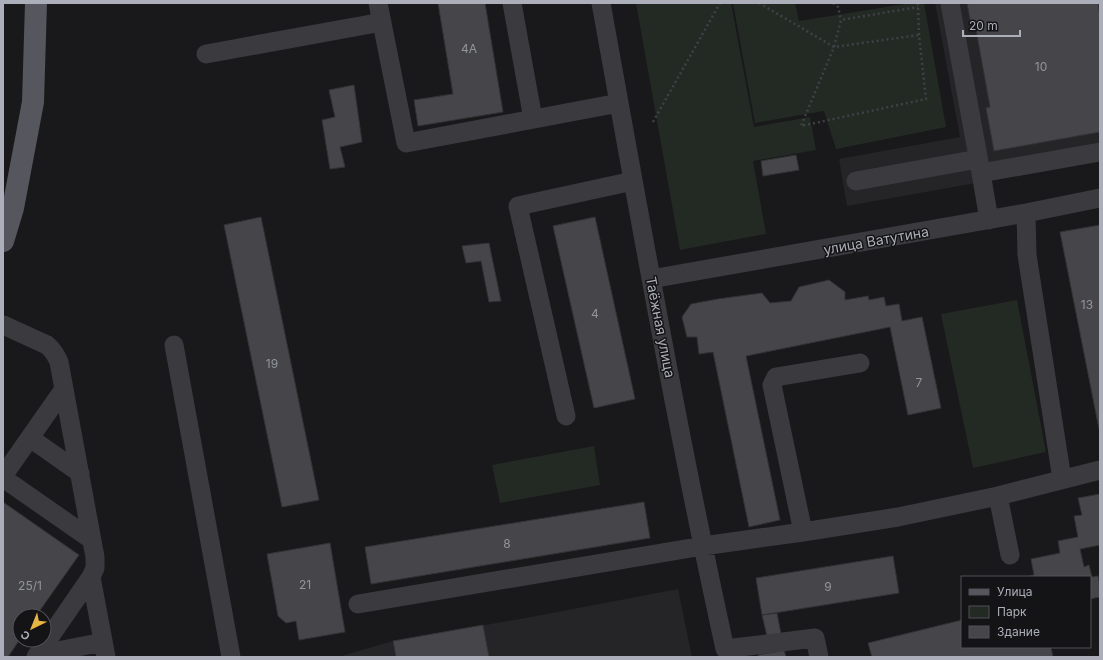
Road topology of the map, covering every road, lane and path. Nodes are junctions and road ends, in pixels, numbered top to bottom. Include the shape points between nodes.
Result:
1 (36, 3) edge
2 (378, 3) edge
3 (512, 3) edge
4 (601, 3) edge
5 (720, 3) edge
6 (759, 3) edge
7 (833, 3) edge
8 (950, 3) edge
9 (918, 5) edge
10 (841, 20) junction
11 (382, 22) junction
12 (919, 35) junction
13 (834, 47) junction
14 (206, 54) dead end
15 (619, 103) junction
16 (533, 119) junction
17 (653, 122) dead end
18 (1100, 152) edge
19 (980, 166) junction
20 (633, 181) junction
21 (856, 181) dead end
22 (1100, 198) edge
23 (1026, 213) junction
24 (989, 220) junction
25 (3, 241) edge
26 (651, 279) junction
27 (3, 325) edge
28 (174, 345) dead end
29 (860, 363) dead end
30 (64, 389) junction
31 (566, 416) dead end
32 (30, 438) junction
33 (1100, 470) edge
34 (80, 473) junction
35 (3, 477) edge
36 (1062, 479) junction
37 (998, 496) junction
38 (803, 532) junction
39 (92, 540) junction
40 (702, 546) junction
41 (1010, 555) dead end
42 (91, 577) junction
43 (358, 604) dead end
44 (105, 650) edge
45 (36, 656) edge
46 (231, 657) edge
47 (819, 657) edge

1 - 25 main road via 33,102 13,208
2 - 11 street
3 - 16 street
4 - 15 street, Таёжная улица
5 - 17 path
6 - 13 path
7 - 10 path via 838,7
8 - 19 street
9 - 10 path
9 - 12 path
10 - 13 path
11 - 14 street
11 - 16 street via 406,143
12 - 13 path
12 - 13 path via 926,99 801,126
15 - 16 street
15 - 20 street, Таёжная улица
18 - 19 street
19 - 21 street
19 - 24 street
20 - 26 street, Таёжная улица
20 - 31 street via 518,206
22 - 23 street, улица Ватутина
23 - 24 street, улица Ватутина
23 - 36 street via 1027,255
24 - 26 street, улица Ватутина
26 - 40 street, Таёжная улица
27 - 30 street via 51,349 59,362
28 - 46 street
29 - 38 street via 776,377 772,385
30 - 32 street
30 - 34 street
32 - 34 street
32 - 35 street
33 - 36 street
34 - 39 street
35 - 39 street
36 - 37 street
37 - 38 street
37 - 41 street
38 - 40 street
39 - 42 street via 96,562
40 - 43 street
40 - 47 street, Таёжная улица via 725,649 815,638
42 - 44 street
42 - 45 street
44 - 45 street

